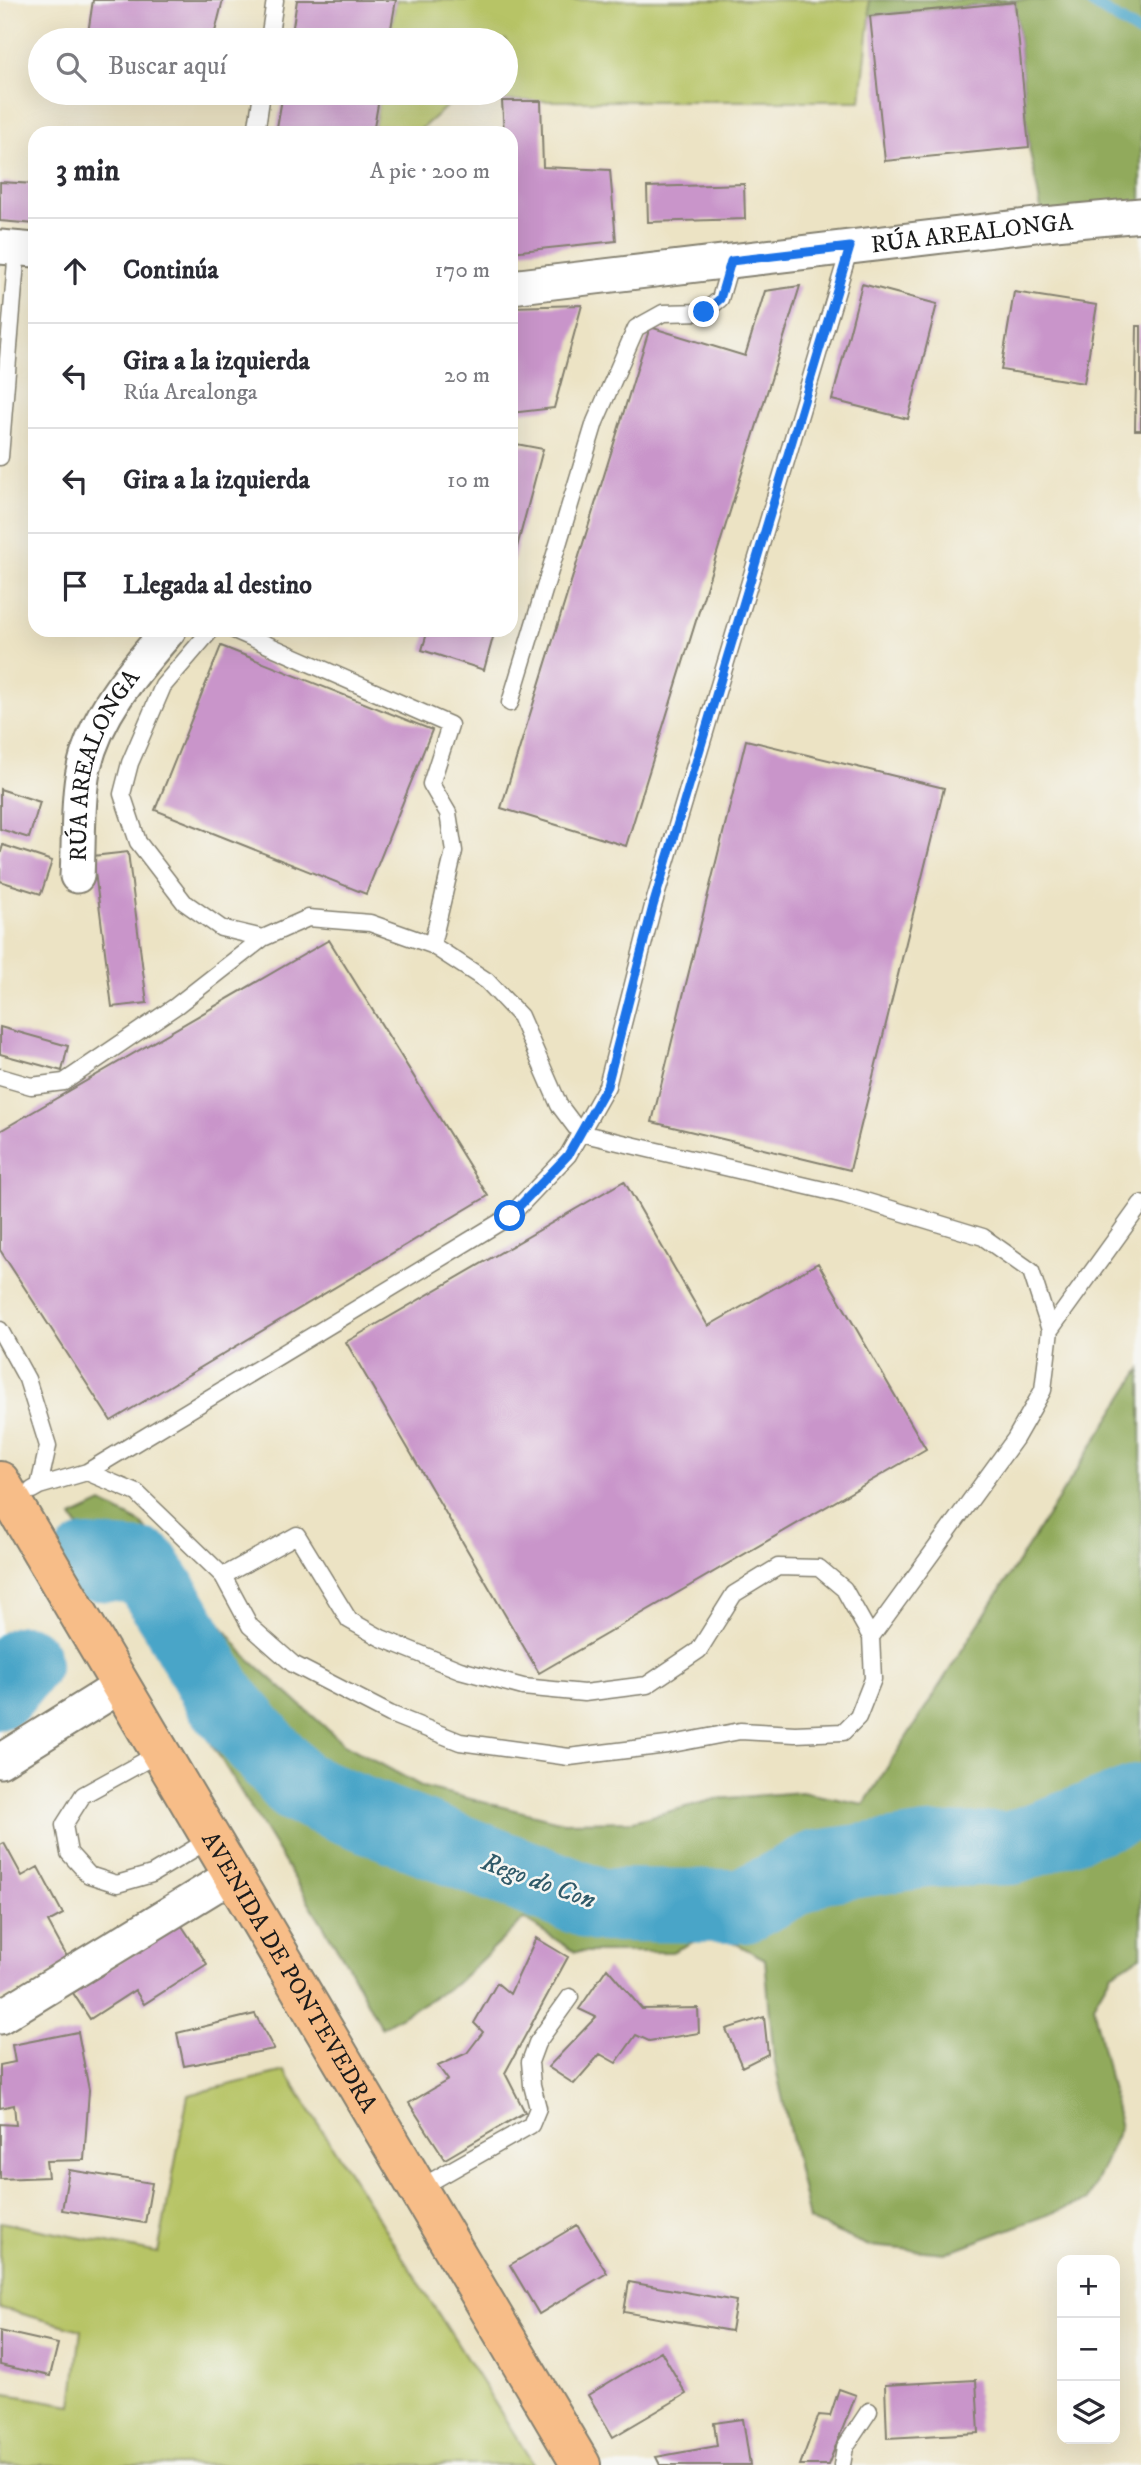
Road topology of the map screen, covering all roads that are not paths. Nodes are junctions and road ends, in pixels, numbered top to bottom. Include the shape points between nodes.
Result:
1 (275, 0) edge
2 (271, 28) edge
3 (260, 105) edge
4 (257, 126) edge
5 (1141, 215) edge
6 (850, 247) junction
7 (17, 249) edge
8 (731, 261) junction
9 (518, 285) edge
10 (0, 457) edge
11 (163, 637) edge
12 (205, 637) edge
13 (250, 637) edge
14 (510, 703) dead end
15 (77, 876) dead end
16 (263, 938) junction
17 (432, 944) junction
18 (0, 1077) edge
19 (580, 1133) junction
20 (1141, 1204) edge
21 (1050, 1330) junction
22 (0, 1331) edge
23 (87, 1472) junction
24 (17, 1489) edge
25 (223, 1576) junction
26 (871, 1637) junction
27 (122, 1685) junction
28 (161, 1752) junction
29 (0, 1761) edge
30 (212, 1838) junction
31 (234, 1874) junction
32 (570, 1997) dead end
33 (0, 2017) edge
34 (418, 2189) junction
35 (869, 2411) dead end
36 (581, 2465) edge
37 (842, 2465) edge

1 - 2 lane
3 - 4 lane
5 - 6 street, RÚA AREALONGA
6 - 8 street, RÚA AREALONGA
6 - 19 lane via 657,893 607,1086
7 - 10 lane
8 - 9 street, RÚA AREALONGA
8 - 14 lane via 720,299 704,312 663,313 636,328 595,422
11 - 15 street, RÚA AREALONGA via 128,677 97,726 83,769
12 - 16 lane via 163,686 130,763 122,794 138,842 184,902 221,928
13 - 17 lane via 450,725 431,784 448,813 454,851
16 - 17 lane via 309,918 370,923
16 - 18 lane via 176,1006 64,1082 31,1086
17 - 19 lane via 487,981 520,1016 559,1105
19 - 21 lane via 845,1195 984,1237 1031,1271
19 - 23 lane via 568,1155 510,1216
20 - 21 lane
21 - 26 lane via 1043,1390 1015,1439
22 - 24 lane via 27,1379 48,1446
23 - 24 lane
23 - 25 lane via 137,1493
24 - 27 main road, AVENIDA DE PONTEVEDRA
25 - 26 lane via 250,1626 293,1664 390,1714 460,1742 569,1757 740,1731 843,1732 858,1717 873,1679
25 - 26 lane via 297,1535 349,1620 381,1638 460,1670 523,1686 584,1693 647,1685 699,1650 734,1594 778,1567 819,1568 844,1589
27 - 28 main road, AVENIDA DE PONTEVEDRA
27 - 29 street
28 - 30 main road, AVENIDA DE PONTEVEDRA
28 - 30 lane via 83,1795 64,1825 69,1853 89,1875 117,1884 152,1874
30 - 31 main road, AVENIDA DE PONTEVEDRA
31 - 33 street
31 - 34 main road, AVENIDA DE PONTEVEDRA
32 - 34 lane via 537,2043 530,2062 538,2108 531,2125
34 - 36 main road, AVENIDA DE PONTEVEDRA
35 - 37 lane via 845,2447

